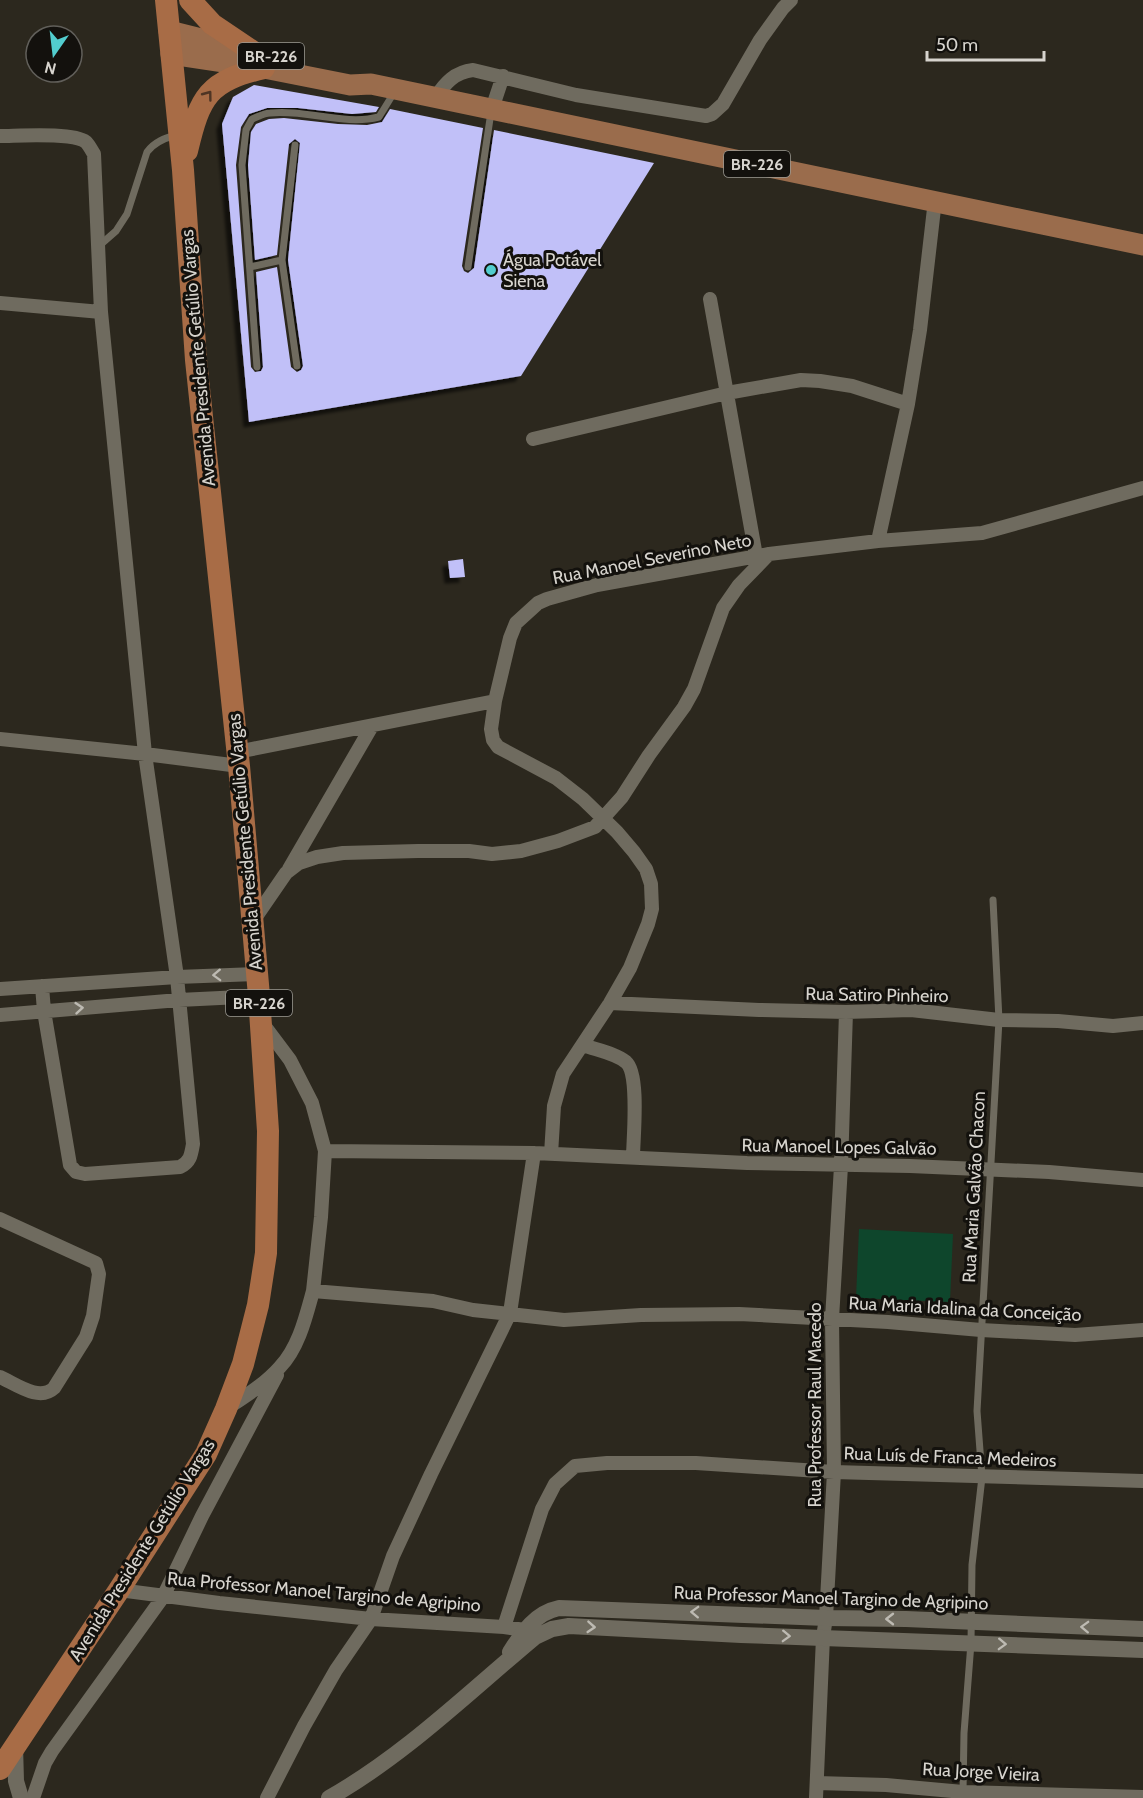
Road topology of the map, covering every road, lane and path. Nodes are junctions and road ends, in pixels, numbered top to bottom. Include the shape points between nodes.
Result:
1 (166, 0) edge
2 (190, 0) edge
3 (791, 0) edge
4 (169, 31) junction
5 (171, 54) junction
6 (260, 60) junction
7 (503, 76) junction
8 (397, 89) junction
9 (436, 97) junction
10 (492, 109) junction
11 (179, 134) junction
12 (0, 136) edge
13 (295, 145) dead end
14 (183, 170) junction
15 (935, 201) junction
16 (1143, 245) edge
17 (98, 247) junction
18 (282, 260) junction
19 (250, 267) junction
20 (468, 267) dead end
21 (710, 299) dead end
22 (0, 303) edge
23 (101, 312) junction
24 (297, 366) dead end
25 (257, 367) dead end
26 (727, 393) junction
27 (908, 404) junction
28 (532, 439) dead end
29 (1143, 488) edge
30 (878, 541) junction
31 (763, 555) junction
32 (495, 700) junction
33 (372, 726) junction
34 (0, 739) edge
35 (145, 754) junction
36 (238, 759) junction
37 (603, 818) junction
38 (286, 873) junction
39 (993, 900) dead end
40 (253, 921) junction
41 (177, 977) junction
42 (258, 985) junction
43 (42, 986) junction
44 (0, 989) edge
45 (179, 1000) junction
46 (610, 1003) junction
47 (44, 1011) junction
48 (846, 1012) junction
49 (0, 1015) edge
50 (260, 1020) junction
51 (999, 1020) junction
52 (1143, 1023) edge
53 (583, 1045) junction
54 (325, 1151) junction
55 (534, 1153) junction
56 (551, 1154) junction
57 (633, 1158) junction
58 (841, 1166) junction
59 (990, 1169) junction
60 (1143, 1180) edge
61 (0, 1218) edge
62 (313, 1291) junction
63 (510, 1313) junction
64 (832, 1319) junction
65 (981, 1330) junction
66 (1143, 1330) edge
67 (282, 1366) junction
68 (0, 1377) edge
69 (226, 1409) junction
70 (834, 1472) junction
71 (982, 1477) junction
72 (1143, 1481) edge
73 (119, 1590) junction
74 (163, 1597) junction
75 (826, 1618) junction
76 (371, 1619) junction
77 (972, 1622) junction
78 (504, 1627) junction
79 (1143, 1629) edge
80 (530, 1633) junction
81 (823, 1637) junction
82 (971, 1643) junction
83 (1143, 1650) edge
84 (15, 1745) junction
85 (0, 1769) edge
86 (817, 1783) junction
87 (963, 1795) edge
88 (1143, 1797) edge
89 (21, 1798) edge
90 (33, 1798) edge
91 (267, 1798) edge
92 (329, 1798) edge
93 (816, 1798) edge

1 - 4 highway
2 - 6 highway via 212,24
3 - 7 street via 760,40 723,104 706,116 576,95
4 - 5 highway, BR-226
4 - 6 main road, BR-226
5 - 6 main road, BR-226
5 - 11 highway, BR-226
6 - 8 main road, BR-226 via 350,85
14 -> 6 highway via 204,99 226,79
7 - 9 street via 465,71 448,81
7 - 10 street
8 - 9 main road, BR-226
8 - 19 lane via 379,117 364,121 287,113 268,113 252,119 246,130 242,165
9 - 10 main road, BR-226
10 - 15 main road, BR-226
10 - 20 lane
11 - 14 highway, BR-226
11 - 17 lane via 164,138 147,152 127,214
12 - 17 street via 61,136 86,142 94,154
13 - 18 lane
14 - 36 highway, Avenida Presidente Getúlio Vargas / BR-226 via 196,360
15 - 16 main road, BR-226
15 - 27 street
17 - 23 street
18 - 19 lane
18 - 24 lane
19 - 25 lane
21 - 26 street
22 - 23 street
23 - 35 street
26 - 27 street via 776,383 820,381 852,386
26 - 28 street
26 - 31 street
27 - 30 street
29 - 30 street, Rua Manoel Severino Neto via 982,533
30 - 31 street, Rua Manoel Severino Neto
31 - 32 street, Rua Manoel Severino Neto via 597,585 537,603 516,623
31 - 37 street via 728,600 684,706 622,797
32 - 33 street
32 - 37 street, Rua Manoel Severino Neto via 491,729 498,747 556,778
33 - 36 street
33 - 38 street
34 - 35 street
35 - 36 street
35 - 41 street
36 - 40 highway, Avenida Presidente Getúlio Vargas / BR-226
37 - 38 street via 595,827 522,851 343,853 299,863
37 - 46 street, Rua Manoel Severino Neto via 646,869 653,894 648,924
38 - 40 street
39 - 51 lane, Rua Maria Galvão Chacon
40 - 42 highway, Avenida Presidente Getúlio Vargas / BR-226
42 -> 41 street
41 - 43 street
41 - 45 street
42 - 45 street
42 - 50 highway, Avenida Presidente Getúlio Vargas / BR-226
43 - 44 street
43 - 47 street
47 -> 45 street
45 - 47 street via 193,1144 191,1157 180,1167 76,1172 70,1165
46 - 48 street, Rua Satiro Pinheiro
46 - 53 street, Rua Manoel Severino Neto
47 - 49 street
48 - 51 street, Rua Satiro Pinheiro via 911,1010
48 - 58 street, Rua Professor Raul Macedo
50 - 54 street via 290,1060 312,1103
50 - 69 highway, Avenida Presidente Getúlio Vargas / BR-226 via 268,1131 266,1253 243,1364
51 - 52 street, Rua Satiro Pinheiro via 1113,1026
51 - 59 lane, Rua Maria Galvão Chacon
53 - 56 street, Rua Manoel Severino Neto via 569,1063 558,1089
53 - 57 street via 620,1058 631,1069
54 - 55 street, Rua Manoel Lopes Galvão
54 - 62 street
55 - 56 street, Rua Manoel Lopes Galvão
55 - 63 street
56 - 57 street, Rua Manoel Lopes Galvão
57 - 58 street, Rua Manoel Lopes Galvão
58 - 59 street, Rua Manoel Lopes Galvão
58 - 64 street, Rua Professor Raul Macedo
59 - 60 street, Rua Manoel Lopes Galvão
59 - 65 lane, Rua Maria Galvão Chacon
61 - 68 street via 96,1263 99,1274 86,1337 54,1388 49,1393 31,1392
62 - 63 street, Rua Maria Idalina da Conceição via 433,1301
62 - 67 street via 299,1335
63 - 64 street, Rua Maria Idalina da Conceição via 564,1320 739,1314
63 - 76 street via 393,1556
64 - 65 street, Rua Maria Idalina da Conceição
64 - 70 street, Rua Professor Raul Macedo
65 - 66 street, Rua Maria Idalina da Conceição via 1075,1335
65 - 71 lane, Rua Maria Galvão Chacon via 977,1412
67 - 69 street
67 - 74 street
69 - 73 highway, Avenida Presidente Getúlio Vargas / BR-226 via 206,1454
70 - 71 street, Rua Luís de Franca Medeiros
70 - 75 street, Rua Professor Raul Macedo
70 - 78 street, Rua Luís de Franca Medeiros via 696,1463 575,1466 555,1484 542,1509
71 - 72 street, Rua Luís de Franca Medeiros
71 - 77 lane, Rua Maria Galvão Chacon via 972,1565
73 - 74 street, Rua Professor Manoel Targino de Agripino
73 - 84 highway, Avenida Presidente Getúlio Vargas / BR-226
74 - 76 street, Rua Professor Manoel Targino de Agripino
74 - 90 street via 52,1751
77 -> 75 street, Rua Professor Manoel Targino de Agripino
75 -> 80 street, Rua Professor Manoel Targino de Agripino via 560,1608 547,1610
75 - 81 street, Rua Professor Raul Macedo
76 - 78 street, Rua Professor Manoel Targino de Agripino
76 - 91 street via 336,1670
79 -> 77 street, Rua Professor Manoel Targino de Agripino
77 - 82 lane, Rua Maria Galvão Chacon
78 - 80 street, Rua Professor Manoel Targino de Agripino
80 -> 81 street, Rua Professor Manoel Targino de Agripino via 569,1626
80 - 92 street via 479,1686 401,1748
81 - 82 street, Rua Professor Manoel Targino de Agripino
81 - 86 street, Rua Professor Raul Macedo
82 -> 83 street, Rua Professor Manoel Targino de Agripino
82 - 87 lane, Rua Maria Galvão Chacon
84 - 85 highway, Avenida Presidente Getúlio Vargas / BR-226
84 - 89 street via 16,1781
86 - 87 street, Rua Jorge Vieira via 886,1785
86 - 93 street, Rua Professor Raul Macedo
87 - 88 street, Rua Jorge Vieira

